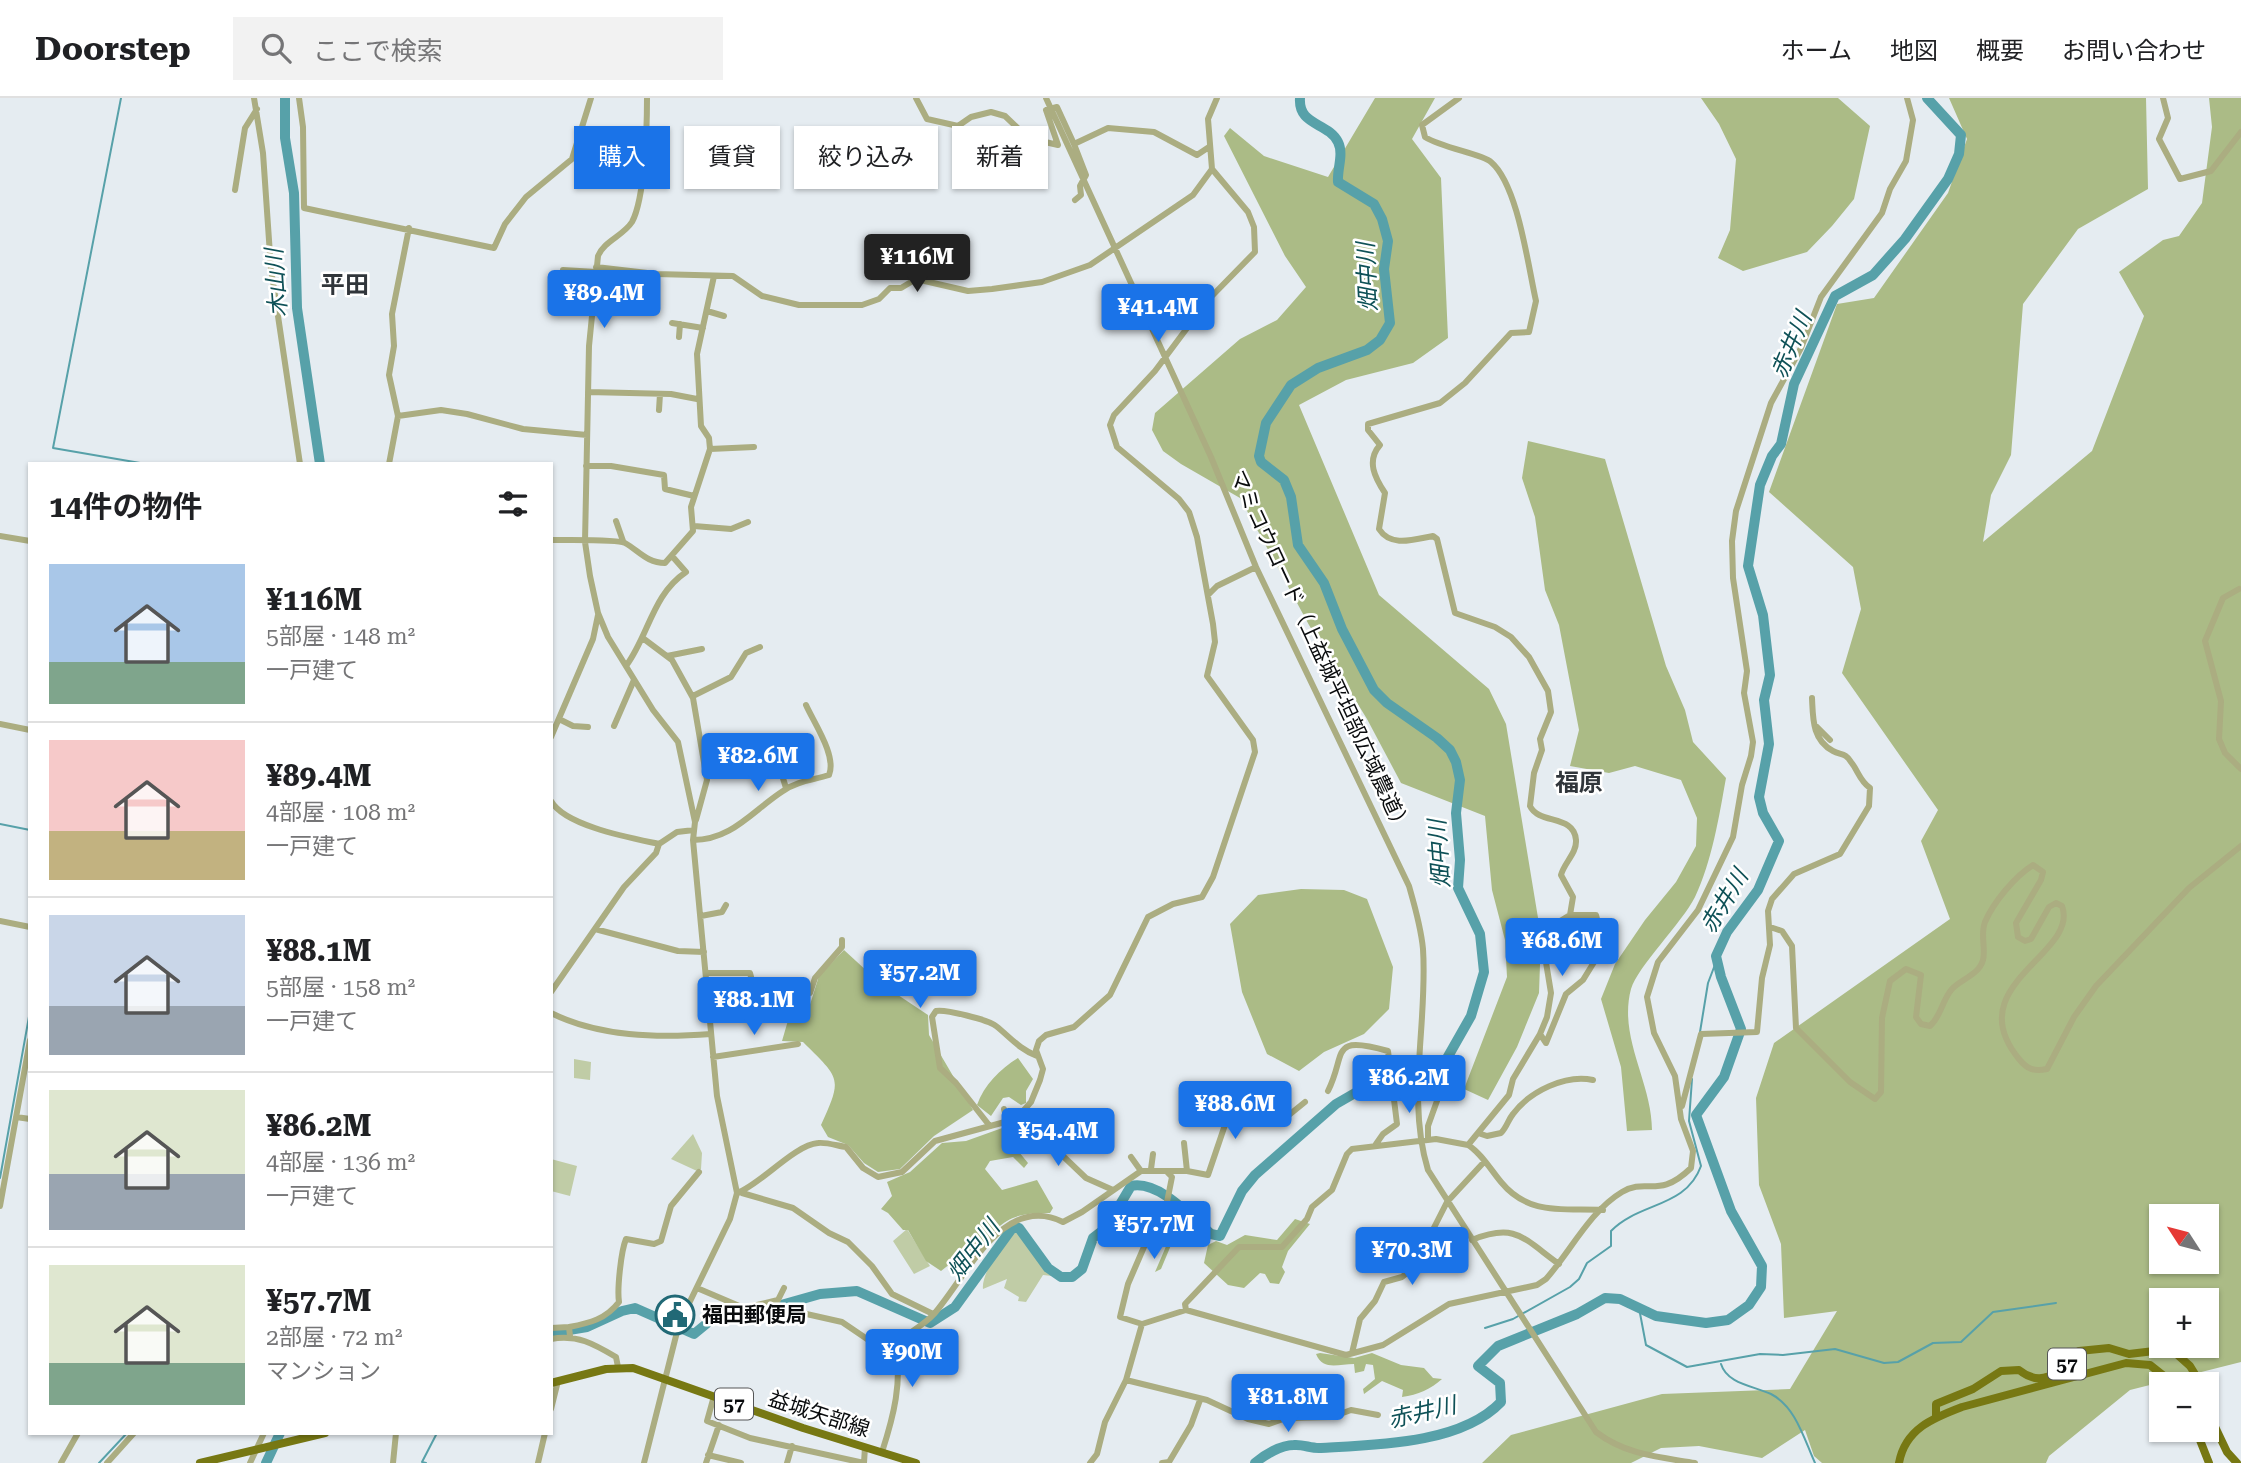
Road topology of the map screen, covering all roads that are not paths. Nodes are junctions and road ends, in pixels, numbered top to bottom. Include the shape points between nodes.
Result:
1 (254, 98) edge
2 (299, 98) edge
3 (591, 98) edge
4 (647, 98) edge
5 (916, 98) edge
6 (1046, 98) edge
7 (1217, 98) edge
8 (1459, 98) edge
9 (1907, 98) edge
10 (2163, 98) edge
11 (1051, 107) junction
12 (257, 109) junction
13 (2241, 132) edge
14 (1074, 144) junction
15 (1209, 147) junction
16 (1212, 169) junction
17 (1084, 179) junction
18 (235, 190) dead end
19 (1075, 200) dead end
20 (410, 229) junction
21 (1116, 248) junction
22 (563, 270) dead end
23 (596, 270) junction
24 (714, 276) junction
25 (707, 311) junction
26 (724, 316) dead end
27 (672, 323) dead end
28 (680, 324) junction
29 (703, 328) junction
30 (679, 337) dead end
31 (588, 392) junction
32 (660, 394) junction
33 (697, 399) junction
34 (659, 410) dead end
35 (398, 416) junction
36 (587, 435) junction
37 (754, 447) dead end
38 (710, 449) junction
39 (300, 462) edge
40 (388, 462) edge
41 (586, 466) junction
42 (694, 496) junction
43 (616, 521) dead end
44 (748, 522) dead end
45 (694, 526) junction
46 (0, 536) edge
47 (553, 540) edge
48 (28, 541) edge
49 (623, 541) junction
50 (585, 542) junction
51 (671, 556) junction
52 (1256, 567) junction
53 (2239, 589) dead end
54 (1208, 595) junction
55 (598, 613) junction
56 (644, 639) junction
57 (760, 647) dead end
58 (702, 649) dead end
59 (667, 656) junction
60 (626, 666) junction
61 (634, 680) junction
62 (693, 696) junction
63 (1812, 698) dead end
64 (806, 705) dead end
65 (559, 719) junction
66 (1812, 722) junction
67 (0, 724) edge
68 (614, 726) dead end
69 (553, 727) edge
70 (588, 727) dead end
71 (28, 730) edge
72 (1830, 740) dead end
73 (2241, 769) edge
74 (782, 775) dead end
75 (786, 788) junction
76 (553, 804) edge
77 (695, 822) junction
78 (694, 830) junction
79 (693, 840) junction
80 (659, 844) junction
81 (2241, 846) edge
82 (726, 905) dead end
83 (1570, 915) junction
84 (701, 916) junction
85 (0, 922) edge
86 (28, 927) edge
87 (1770, 927) junction
88 (595, 929) junction
89 (842, 940) dead end
90 (704, 953) junction
91 (706, 974) junction
92 (553, 989) edge
93 (553, 1014) edge
94 (711, 1034) junction
95 (1539, 1034) junction
96 (798, 1044) dead end
97 (28, 1051) edge
98 (1037, 1056) junction
99 (713, 1057) junction
100 (1447, 1073) dead end
101 (1593, 1080) dead end
102 (1328, 1091) dead end
103 (1304, 1102) dead end
104 (1004, 1109) dead end
105 (1207, 1109) dead end
106 (1228, 1116) junction
107 (16, 1117) junction
108 (28, 1119) edge
109 (1015, 1119) junction
110 (1681, 1119) junction
111 (989, 1125) junction
112 (1478, 1133) junction
113 (1428, 1139) junction
114 (1419, 1140) junction
115 (1184, 1143) dead end
116 (1376, 1144) junction
117 (1468, 1145) junction
118 (1153, 1154) dead end
119 (1131, 1157) dead end
120 (1484, 1162) junction
121 (1151, 1169) junction
122 (1140, 1171) junction
123 (1187, 1171) junction
124 (699, 1172) dead end
125 (1168, 1173) junction
126 (1113, 1189) junction
127 (737, 1193) junction
128 (1447, 1202) junction
129 (0, 1206) edge
130 (1603, 1210) junction
131 (1472, 1240) junction
132 (1559, 1264) junction
133 (697, 1288) junction
134 (784, 1288) dead end
135 (775, 1306) junction
136 (1186, 1310) junction
137 (933, 1315) junction
138 (1142, 1324) junction
139 (553, 1328) edge
140 (570, 1331) junction
141 (553, 1338) edge
142 (896, 1344) junction
143 (1352, 1353) junction
144 (618, 1367) junction
145 (2159, 1372) edge
146 (2194, 1372) edge
147 (667, 1379) junction
148 (1126, 1380) junction
149 (555, 1382) edge
150 (714, 1396) junction
151 (1200, 1400) junction
152 (1378, 1415) dead end
153 (1936, 1417) junction
154 (719, 1425) junction
155 (77, 1435) edge
156 (132, 1435) edge
157 (263, 1435) edge
158 (307, 1435) edge
159 (396, 1435) edge
160 (545, 1435) edge
161 (2219, 1435) edge
162 (2201, 1442) edge
163 (792, 1446) junction
164 (865, 1447) junction
165 (254, 1450) junction
166 (882, 1452) junction
167 (708, 1455) junction
168 (61, 1463) edge
169 (107, 1463) edge
170 (200, 1463) edge
171 (250, 1463) edge
172 (393, 1463) edge
173 (538, 1463) edge
174 (643, 1463) edge
175 (706, 1463) edge
176 (741, 1463) edge
177 (787, 1463) edge
178 (916, 1463) edge
179 (1090, 1463) edge
180 (1162, 1463) edge
181 (1695, 1463) edge
182 (1899, 1463) edge
183 (2209, 1463) edge
184 (2237, 1463) edge

1 - 12 street
2 - 20 street via 304,208
3 - 20 street via 572,159 526,197 494,248
4 - 23 street via 639,201 631,223 599,251
5 - 11 street via 927,119 958,126 991,112 1005,116 1028,138 1058,145 1046,110
6 - 11 street, マミコウロード（上益城平坦部広域農道）
7 - 15 street via 1208,119
8 - 83 street via 1422,125 1425,137 1485,158 1496,168 1520,219 1535,313 1529,332 1511,333 1440,403 1368,424 1380,445 1372,471 1385,493 1378,529 1401,542 1437,539 1455,613 1510,637 1548,691 1551,712 1540,739 1542,750 1530,806 1539,816 1566,824 1573,831 1574,850 1561,875 1573,897
9 - 110 street via 1913,120 1906,161 1882,213 1821,296 1801,348 1771,403 1736,512 1733,578 1747,671 1744,693 1753,742 1751,756 1733,837 1698,910 1658,962 1647,997 1654,1033 1675,1076
10 - 13 street via 2168,118 2158,139 2180,178 2211,171
11 - 14 street via 1057,107
11 - 17 street, マミコウロード（上益城平坦部広域農道）
12 - 18 street via 246,128
12 - 39 street via 271,269
14 - 15 street via 1108,128 1154,132 1197,155
14 - 17 street
15 - 16 street
16 - 21 street via 1193,195
16 - 54 street via 1248,212 1255,252 1208,300 1110,425 1117,447 1189,512
17 - 19 street
17 - 21 street, マミコウロード（上益城平坦部広域農道）
20 - 35 street via 392,314 394,346 389,374
21 - 24 street via 1090,265 1042,282 968,291 916,279 862,305 799,305 762,296 733,276
21 - 52 street, マミコウロード（上益城平坦部広域農道）
22 - 23 street
23 - 24 street
23 - 31 street
24 - 25 street
25 - 26 street
25 - 29 street
27 - 28 street
28 - 29 street
28 - 30 street
29 - 33 street via 697,354
31 - 32 street
31 - 36 street
32 - 33 street
32 - 34 street
33 - 38 street
35 - 36 street via 441,410 523,429
35 - 40 street
36 - 41 street
37 - 38 street
38 - 42 street
41 - 42 street via 664,475 665,489
41 - 50 street
42 - 45 street
43 - 49 street
44 - 45 street via 731,529
45 - 51 street
46 - 48 street
47 - 50 street
49 - 50 street
49 - 51 street via 637,554 660,563
50 - 55 street
51 - 56 street via 686,572 664,590
52 - 54 street
52 - 114 street, マミコウロード（上益城平坦部広域農道） via 1409,886 1423,952
53 - 73 street via 2223,598 2205,641 2221,701 2218,739
54 - 98 street via 1214,642 1207,676 1253,740 1255,752 1213,877 1202,897 1147,917 1110,995 1074,1027 1038,1041
55 - 60 street
55 - 65 street via 593,639
56 - 59 street
56 - 60 street
57 - 62 street via 744,655 730,677
58 - 59 street
59 - 62 street
60 - 61 street
61 - 68 street
61 - 77 street via 678,742
62 - 77 street via 707,780
63 - 66 street
64 - 75 street via 830,757 831,773
65 - 69 street
65 - 70 street
66 - 72 street
66 - 87 street via 1829,748 1851,761 1871,797 1840,854 1794,874 1772,899
67 - 71 street
74 - 75 street
75 - 79 street via 722,837
76 - 80 street via 598,829
77 - 78 street
78 - 79 street
78 - 80 street via 677,832
79 - 84 street
80 - 88 street
81 - 87 street via 2189,888 2114,966 2074,1017 2046,1069 2038,1071 2018,1058 2003,1035 2001,1021 2011,990 2064,920 2062,906 2056,903 2049,906 2031,939 2018,937 2016,923 2042,880 2039,867 2025,870 1985,922 1983,960 1971,976 1953,988 1930,1026 1916,1017 1921,975 1906,969 1889,981 1882,1018 1881,1092 1875,1099 1841,1074 1796,1028 1792,946 1782,931
82 - 84 street via 722,912
83 - 95 street via 1547,929 1542,938 1551,993
83 - 95 street via 1596,915 1604,946 1583,980 1566,994 1546,1043
84 - 90 street
85 - 86 street
87 - 110 street via 1757,1032 1701,1034
88 - 90 street via 678,951
88 - 92 street
89 - 91 street via 842,947 815,978 810,993 756,996 750,973
90 - 91 street
91 - 94 street
93 - 94 street via 594,1029 671,1037
94 - 99 street
95 - 112 street via 1509,1095
96 - 99 street
97 - 107 street
98 - 109 street via 1043,1069 1040,1080 1031,1102
98 - 111 street via 986,1021 936,1011 932,1017 940,1068
99 - 127 street
100 - 113 street via 1428,1126
101 - 112 street via 1574,1078 1548,1087 1517,1110 1501,1133
102 - 116 street via 1336,1063 1348,1046 1388,1051 1397,1124
103 - 106 street via 1284,1119
104 - 109 street via 1004,1114
105 - 106 street
106 - 123 street via 1209,1175
107 - 108 street
107 - 129 street
109 - 111 street
109 - 126 street via 1058,1150 1086,1178
110 - 130 street via 1693,1151 1691,1168 1667,1186 1626,1190
111 - 127 street via 935,1141 902,1172 878,1177 863,1168 846,1147 817,1142
112 - 117 street
113 - 114 street
113 - 117 street
114 - 116 street
114 - 128 street, マミコウロード（上益城平坦部広域農道） via 1428,1170
115 - 123 street
116 - 136 street via 1348,1152 1332,1190 1312,1207 1282,1247 1239,1247 1185,1304
117 - 120 street
118 - 121 street
119 - 122 street
120 - 128 street
120 - 130 street via 1513,1196 1526,1203 1545,1210
121 - 122 street
121 - 125 street
122 - 126 street
123 - 125 street
124 - 140 street via 671,1206 661,1241 626,1239 621,1252 619,1302 614,1309
125 - 138 street via 1172,1177 1165,1212 1150,1233 1122,1299 1120,1317
126 - 137 street via 1063,1222 1045,1213 1000,1228
127 - 133 street via 730,1219
127 - 137 street via 793,1208 848,1242 892,1294
128 - 131 street, マミコウロード（上益城平坦部広域農道）
128 - 143 street via 1414,1267 1402,1277 1384,1282 1360,1319
130 - 132 street
131 - 132 street via 1510,1231
131 - 181 street, マミコウロード（上益城平坦部広域農道） via 1596,1432 1614,1446
132 - 143 street via 1537,1285 1449,1304 1383,1345
133 - 135 street via 744,1308
133 - 147 street via 676,1335
134 - 135 street
135 - 142 street via 783,1315 802,1313 842,1322 870,1341
136 - 138 street
136 - 143 street via 1340,1354
137 - 142 street
138 - 148 street
139 - 140 street
140 - 141 street
140 - 144 street via 616,1357
142 - 166 street via 897,1401
144 - 147 main road, 益城矢部線 / 57
144 - 149 main road, 益城矢部線 / 57
145 - 153 main road, 57 via 2150,1365 2126,1363
146 - 153 main road, 57 via 2171,1349 2129,1354 2109,1348 2079,1351 2062,1371 2041,1378 2028,1377 2019,1370 2001,1371 1936,1404
147 - 150 main road, 益城矢部線 / 57
147 - 174 street
148 - 151 street
148 - 179 street
150 - 154 street via 707,1422
150 - 164 main road, 益城矢部線 / 57
151 - 152 street via 1269,1424 1286,1418 1332,1417 1351,1410
151 - 180 street via 1169,1462
153 - 182 main road, 57 via 1911,1435
154 - 163 street via 750,1438
154 - 167 street
155 - 168 street
156 - 169 street
157 - 165 street
158 - 165 main road
159 - 172 street
160 - 173 street
161 - 184 main road
162 - 183 main road
163 - 164 street via 864,1463
163 - 177 street
164 - 166 main road, 益城矢部線 / 57
165 - 170 main road
165 - 171 street
166 - 178 main road, 益城矢部線 / 57
167 - 175 street
167 - 176 street

